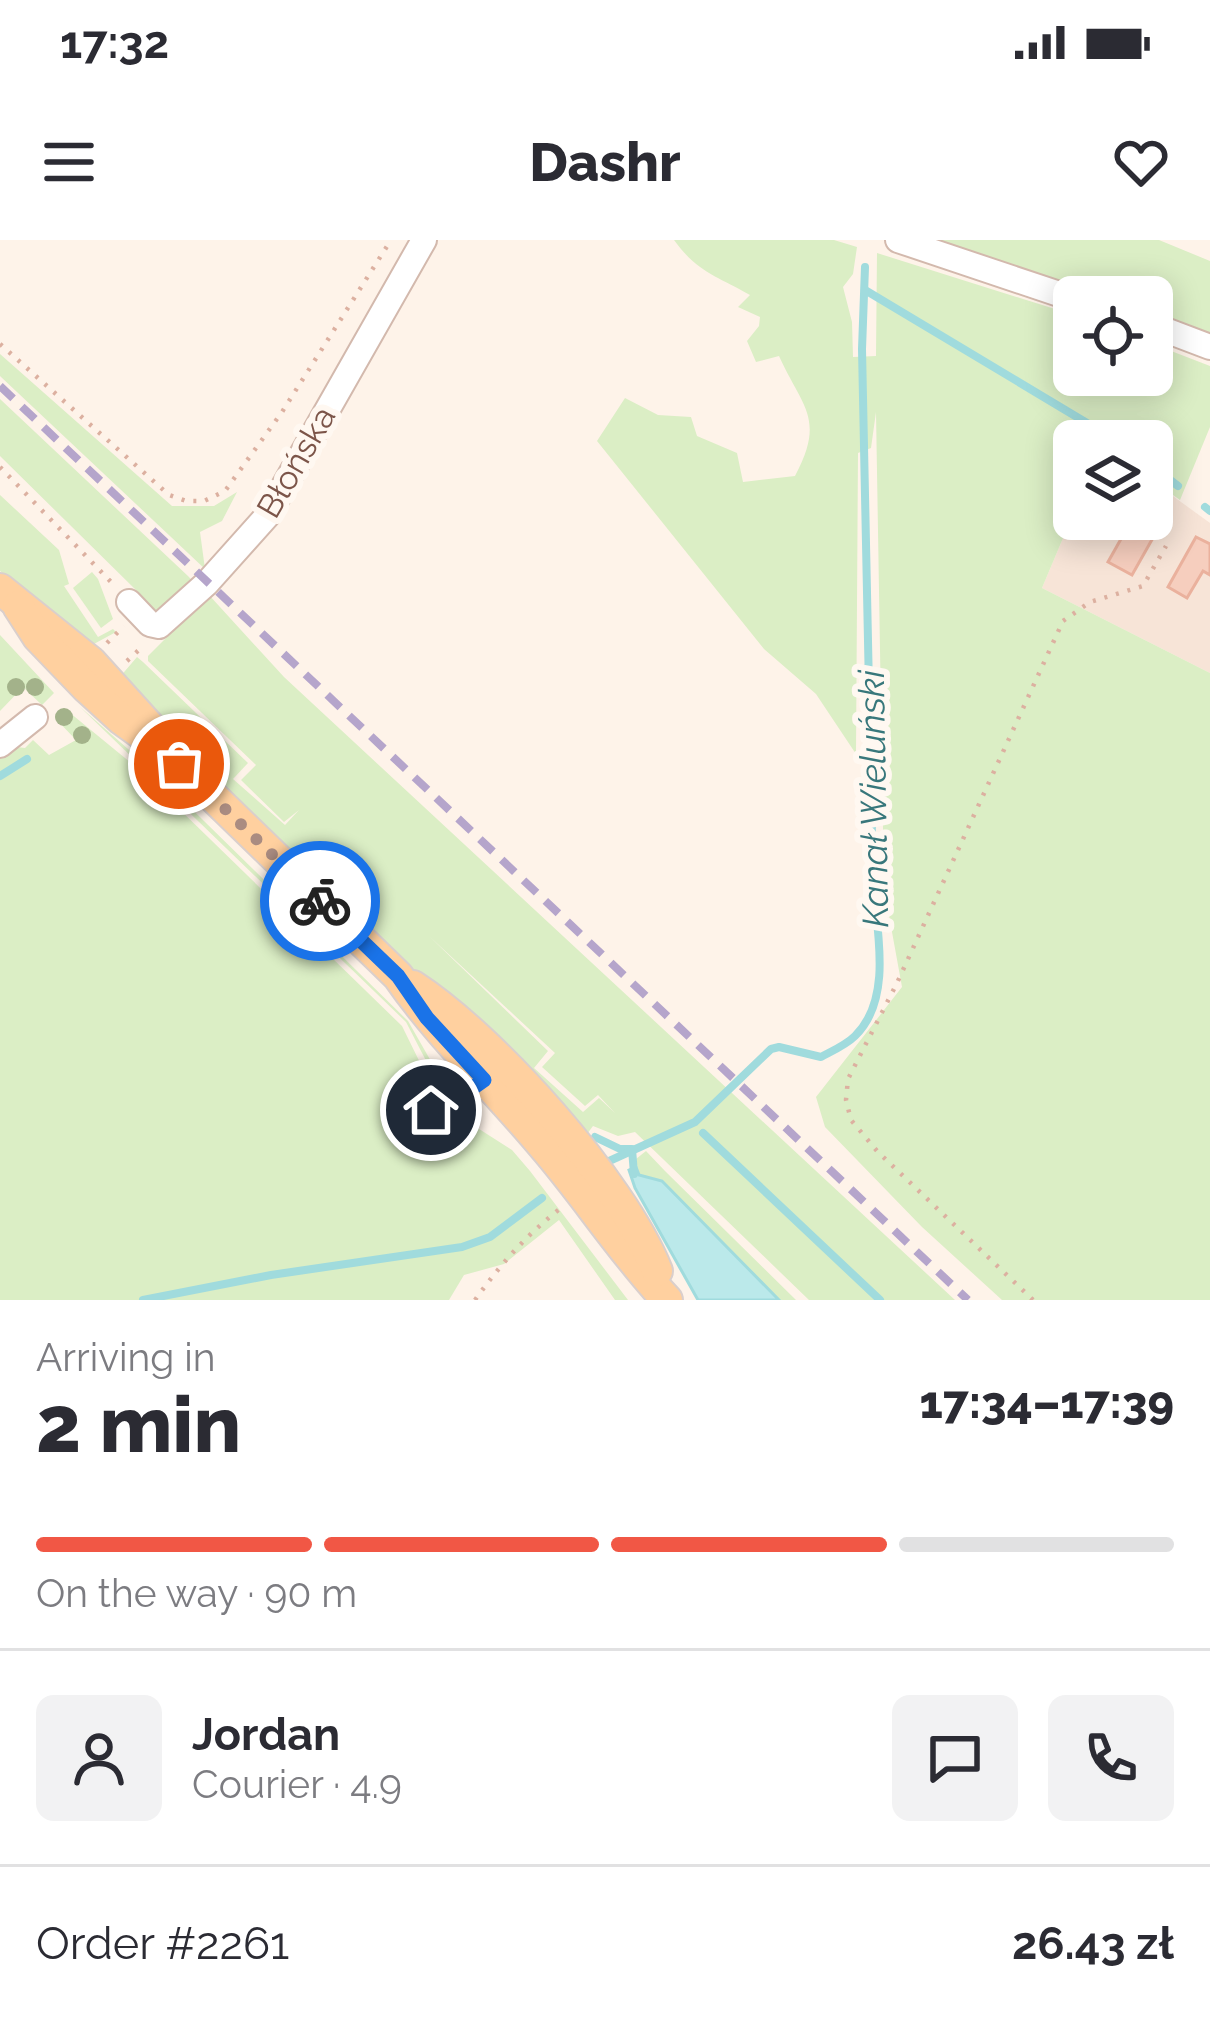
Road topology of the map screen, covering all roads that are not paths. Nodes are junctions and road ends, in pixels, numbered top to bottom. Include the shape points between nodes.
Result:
1 (424, 240) edge
2 (898, 240) edge
3 (1053, 292) edge
4 (1173, 333) edge
5 (1210, 347) edge
6 (9, 597) edge
7 (120, 602) road end
8 (35, 716) dead end
9 (0, 746) edge
10 (493, 1072) junction
11 (431, 1110) dead end
12 (668, 1300) edge

1 - 7 street, Błońska via 258,529 159,626
2 - 3 street
4 - 5 street
6 - 10 main road via 87,688 168,752 398,976 427,1018
8 - 9 street
10 - 11 street
10 - 12 main road

